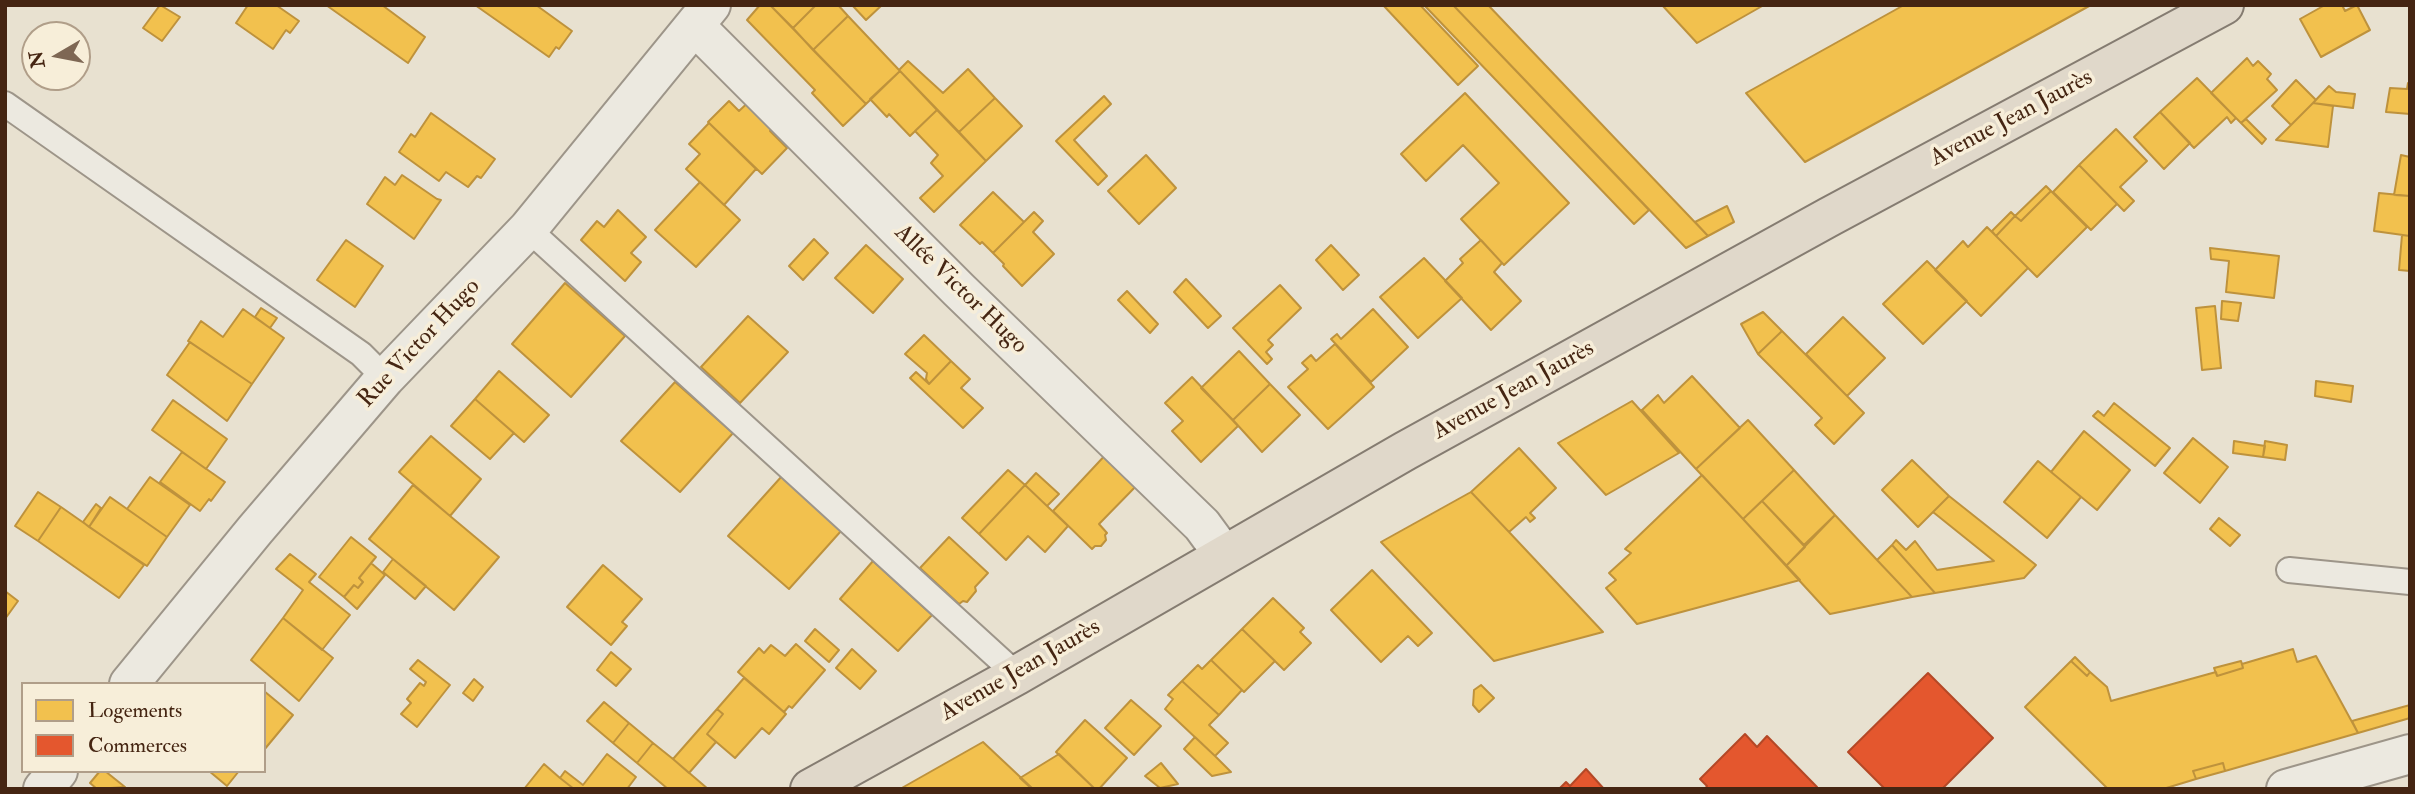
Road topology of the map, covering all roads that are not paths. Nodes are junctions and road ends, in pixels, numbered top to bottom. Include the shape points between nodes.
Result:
1 (2224, 5) edge
2 (703, 16) edge
3 (5, 104) edge
4 (528, 229) junction
5 (385, 378) junction
6 (1224, 555) junction
7 (2288, 570) dead end
8 (2410, 582) edge
9 (1017, 675) junction
10 (131, 682) edge
11 (2410, 754) edge
12 (810, 789) edge
13 (2286, 789) edge

1 - 6 main road, Avenue Jean Jaurès via 1829,217
2 - 4 street, Rue Victor Hugo
2 - 6 street, Allée Victor Hugo via 949,280 1202,525
3 - 5 lane via 361,354
4 - 5 street, Rue Victor Hugo
4 - 9 lane
5 - 10 street, Rue Victor Hugo
6 - 9 main road, Avenue Jean Jaurès
7 - 8 lane
9 - 12 main road, Avenue Jean Jaurès
11 - 13 street

